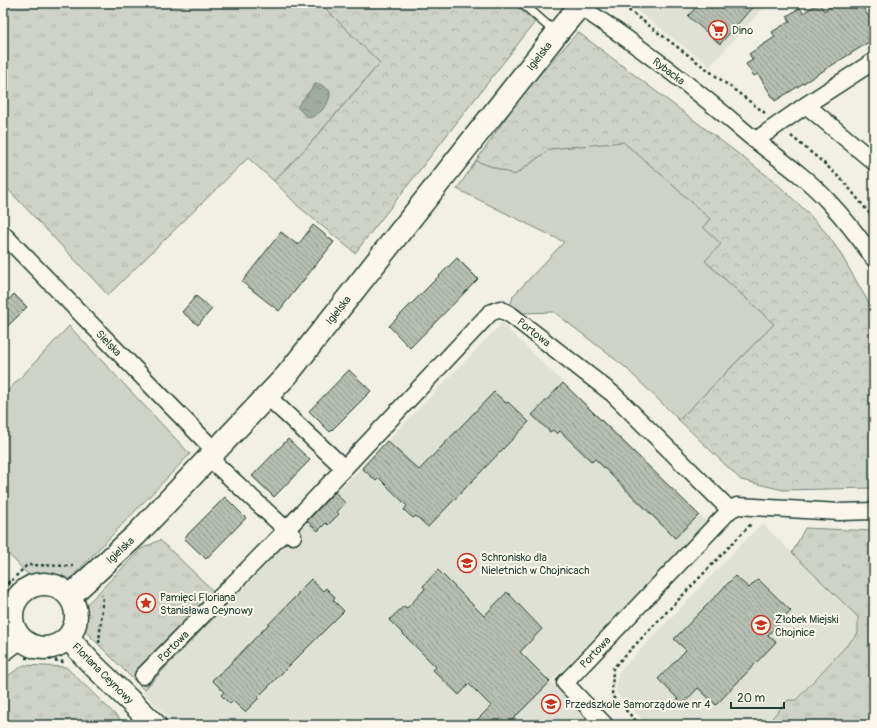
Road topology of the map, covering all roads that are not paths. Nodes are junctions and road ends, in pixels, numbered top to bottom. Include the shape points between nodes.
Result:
1 (522, 3) edge
2 (581, 5) edge
3 (557, 33) junction
4 (874, 61) edge
5 (806, 105) junction
6 (756, 140) junction
7 (874, 162) edge
8 (3, 234) edge
9 (874, 259) edge
10 (267, 396) junction
11 (212, 455) junction
12 (344, 468) junction
13 (730, 510) junction
14 (874, 511) edge
15 (290, 533) junction
16 (11, 588) edge
17 (70, 596) junction
18 (20, 638) junction
19 (68, 638) junction
20 (3, 650) edge
21 (143, 676) dead end
22 (155, 725) edge
23 (605, 725) edge

1 - 3 lane
2 - 3 street, Igielska
2 - 6 street, Rybacka via 712,103
3 - 10 street, Igielska via 287,375
4 - 5 street
5 - 6 street
5 - 7 street
6 - 9 street, Rybacka via 827,200
8 - 11 street, Sielska
10 - 11 street, Igielska
10 - 12 street
11 - 15 street
11 - 17 street, Igielska via 136,536
12 - 13 street, Portowa via 490,313 500,309 613,394
12 - 15 street, Portowa
13 - 14 street via 737,506 840,512
13 - 23 street, Portowa via 565,683
15 - 21 street, Portowa
16 - 17 street via 54,585
16 - 18 street via 15,602 12,611 14,625
17 - 19 street via 74,604 76,622
18 - 19 street via 39,648 50,648
18 - 20 street
19 - 22 street, Floriana Ceynowy

